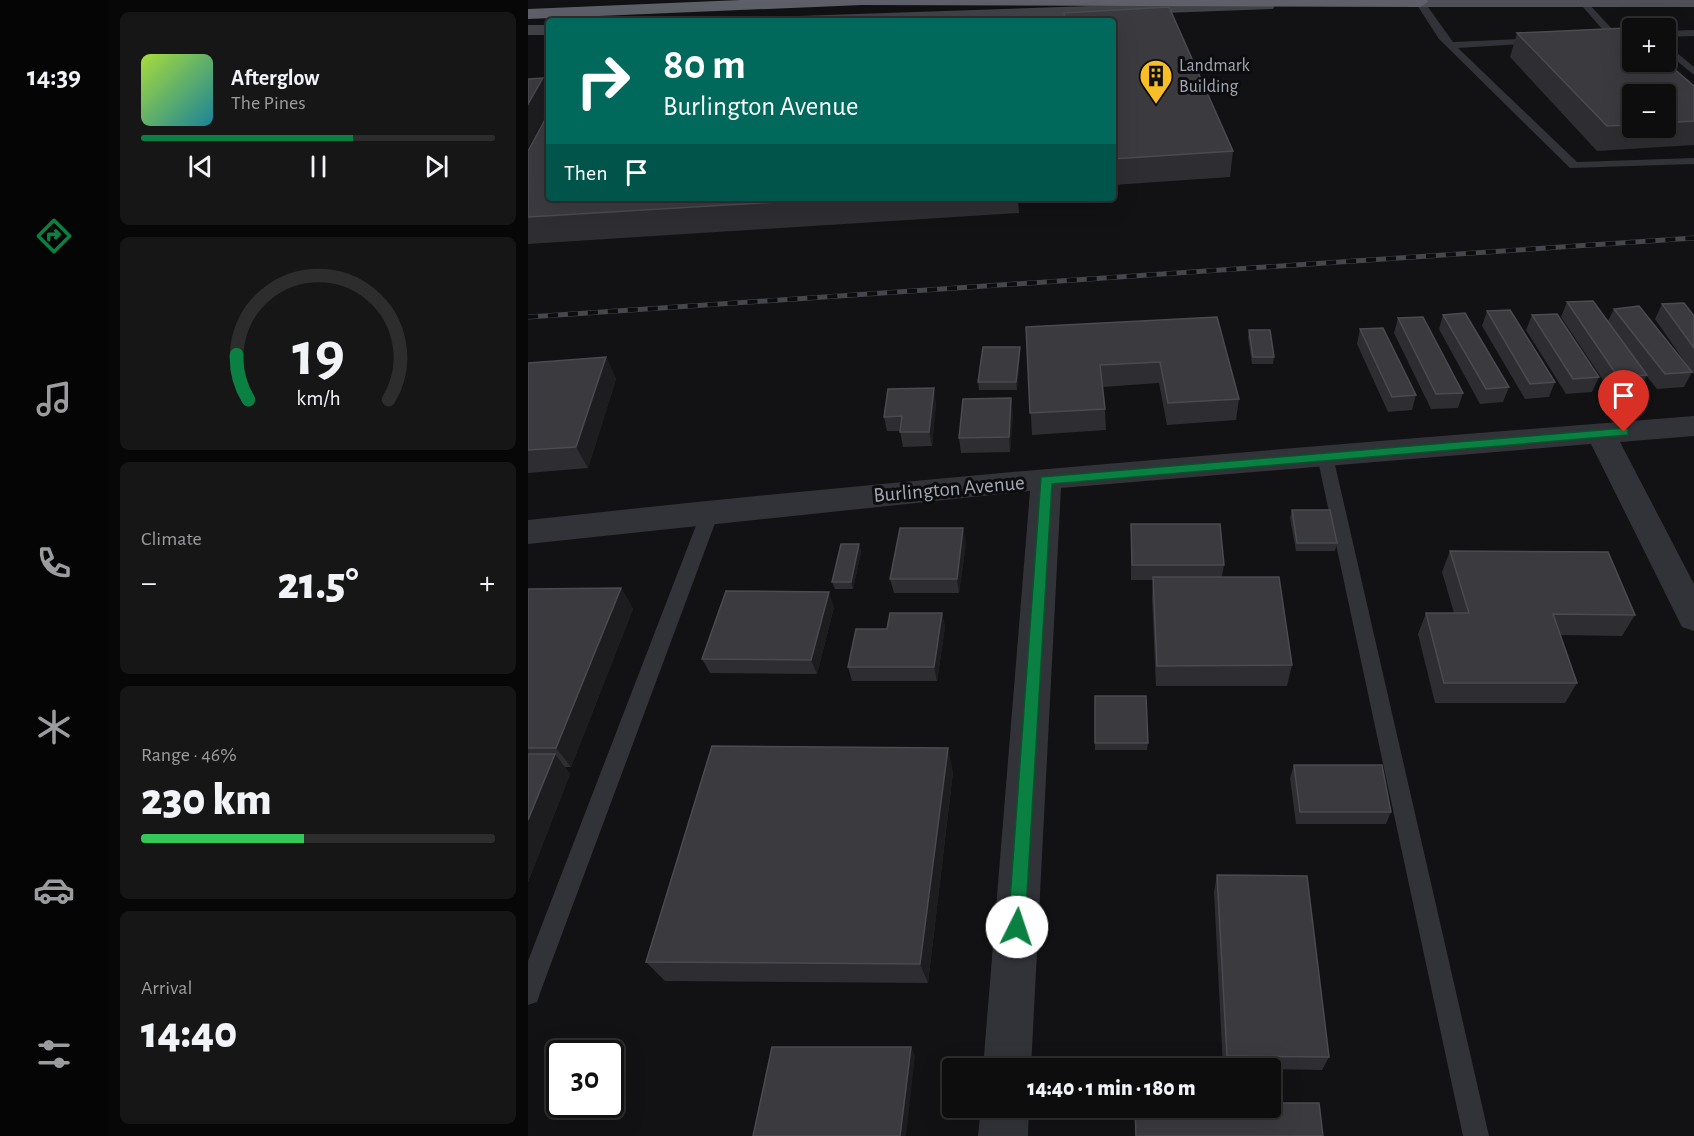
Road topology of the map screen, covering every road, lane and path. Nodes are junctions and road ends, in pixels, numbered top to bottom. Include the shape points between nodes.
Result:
1 (854, 0) edge
2 (863, 0) edge
3 (1420, 2) junction
4 (1581, 2) junction
5 (1694, 2) edge
6 (528, 14) edge
7 (896, 18) edge
8 (528, 30) edge
9 (546, 30) edge
10 (1694, 33) edge
11 (1622, 34) edge
12 (1676, 34) edge
13 (1612, 35) junction
14 (1601, 36) edge
15 (1544, 39) edge
16 (1452, 45) junction
17 (1676, 56) edge
18 (1694, 72) edge
19 (1694, 162) edge
20 (1694, 426) edge
21 (1601, 434) junction
22 (1325, 456) junction
23 (1046, 480) junction
24 (711, 510) junction
25 (528, 532) edge
26 (1694, 617) edge
27 (528, 993) edge
28 (1008, 1058) edge
29 (1004, 1118) edge
30 (1003, 1136) edge
31 (1476, 1136) edge

1 - 2 highway
1 - 3 highway
1 - 6 highway
3 - 4 main road
3 - 7 main road
3 - 16 lane via 1442,37
4 - 5 main road
4 - 13 lane
8 - 9 main road
10 - 12 lane
11 - 13 lane
13 - 14 lane
15 - 16 lane
16 - 19 lane via 1574,166
17 - 18 lane
20 - 21 street, Burlington Avenue
21 - 22 street, Burlington Avenue
21 - 26 street
22 - 23 street, Burlington Avenue
22 - 31 lane
23 - 24 street, Burlington Avenue
23 - 28 street
24 - 25 street, Burlington Avenue
24 - 27 lane
29 - 30 street

